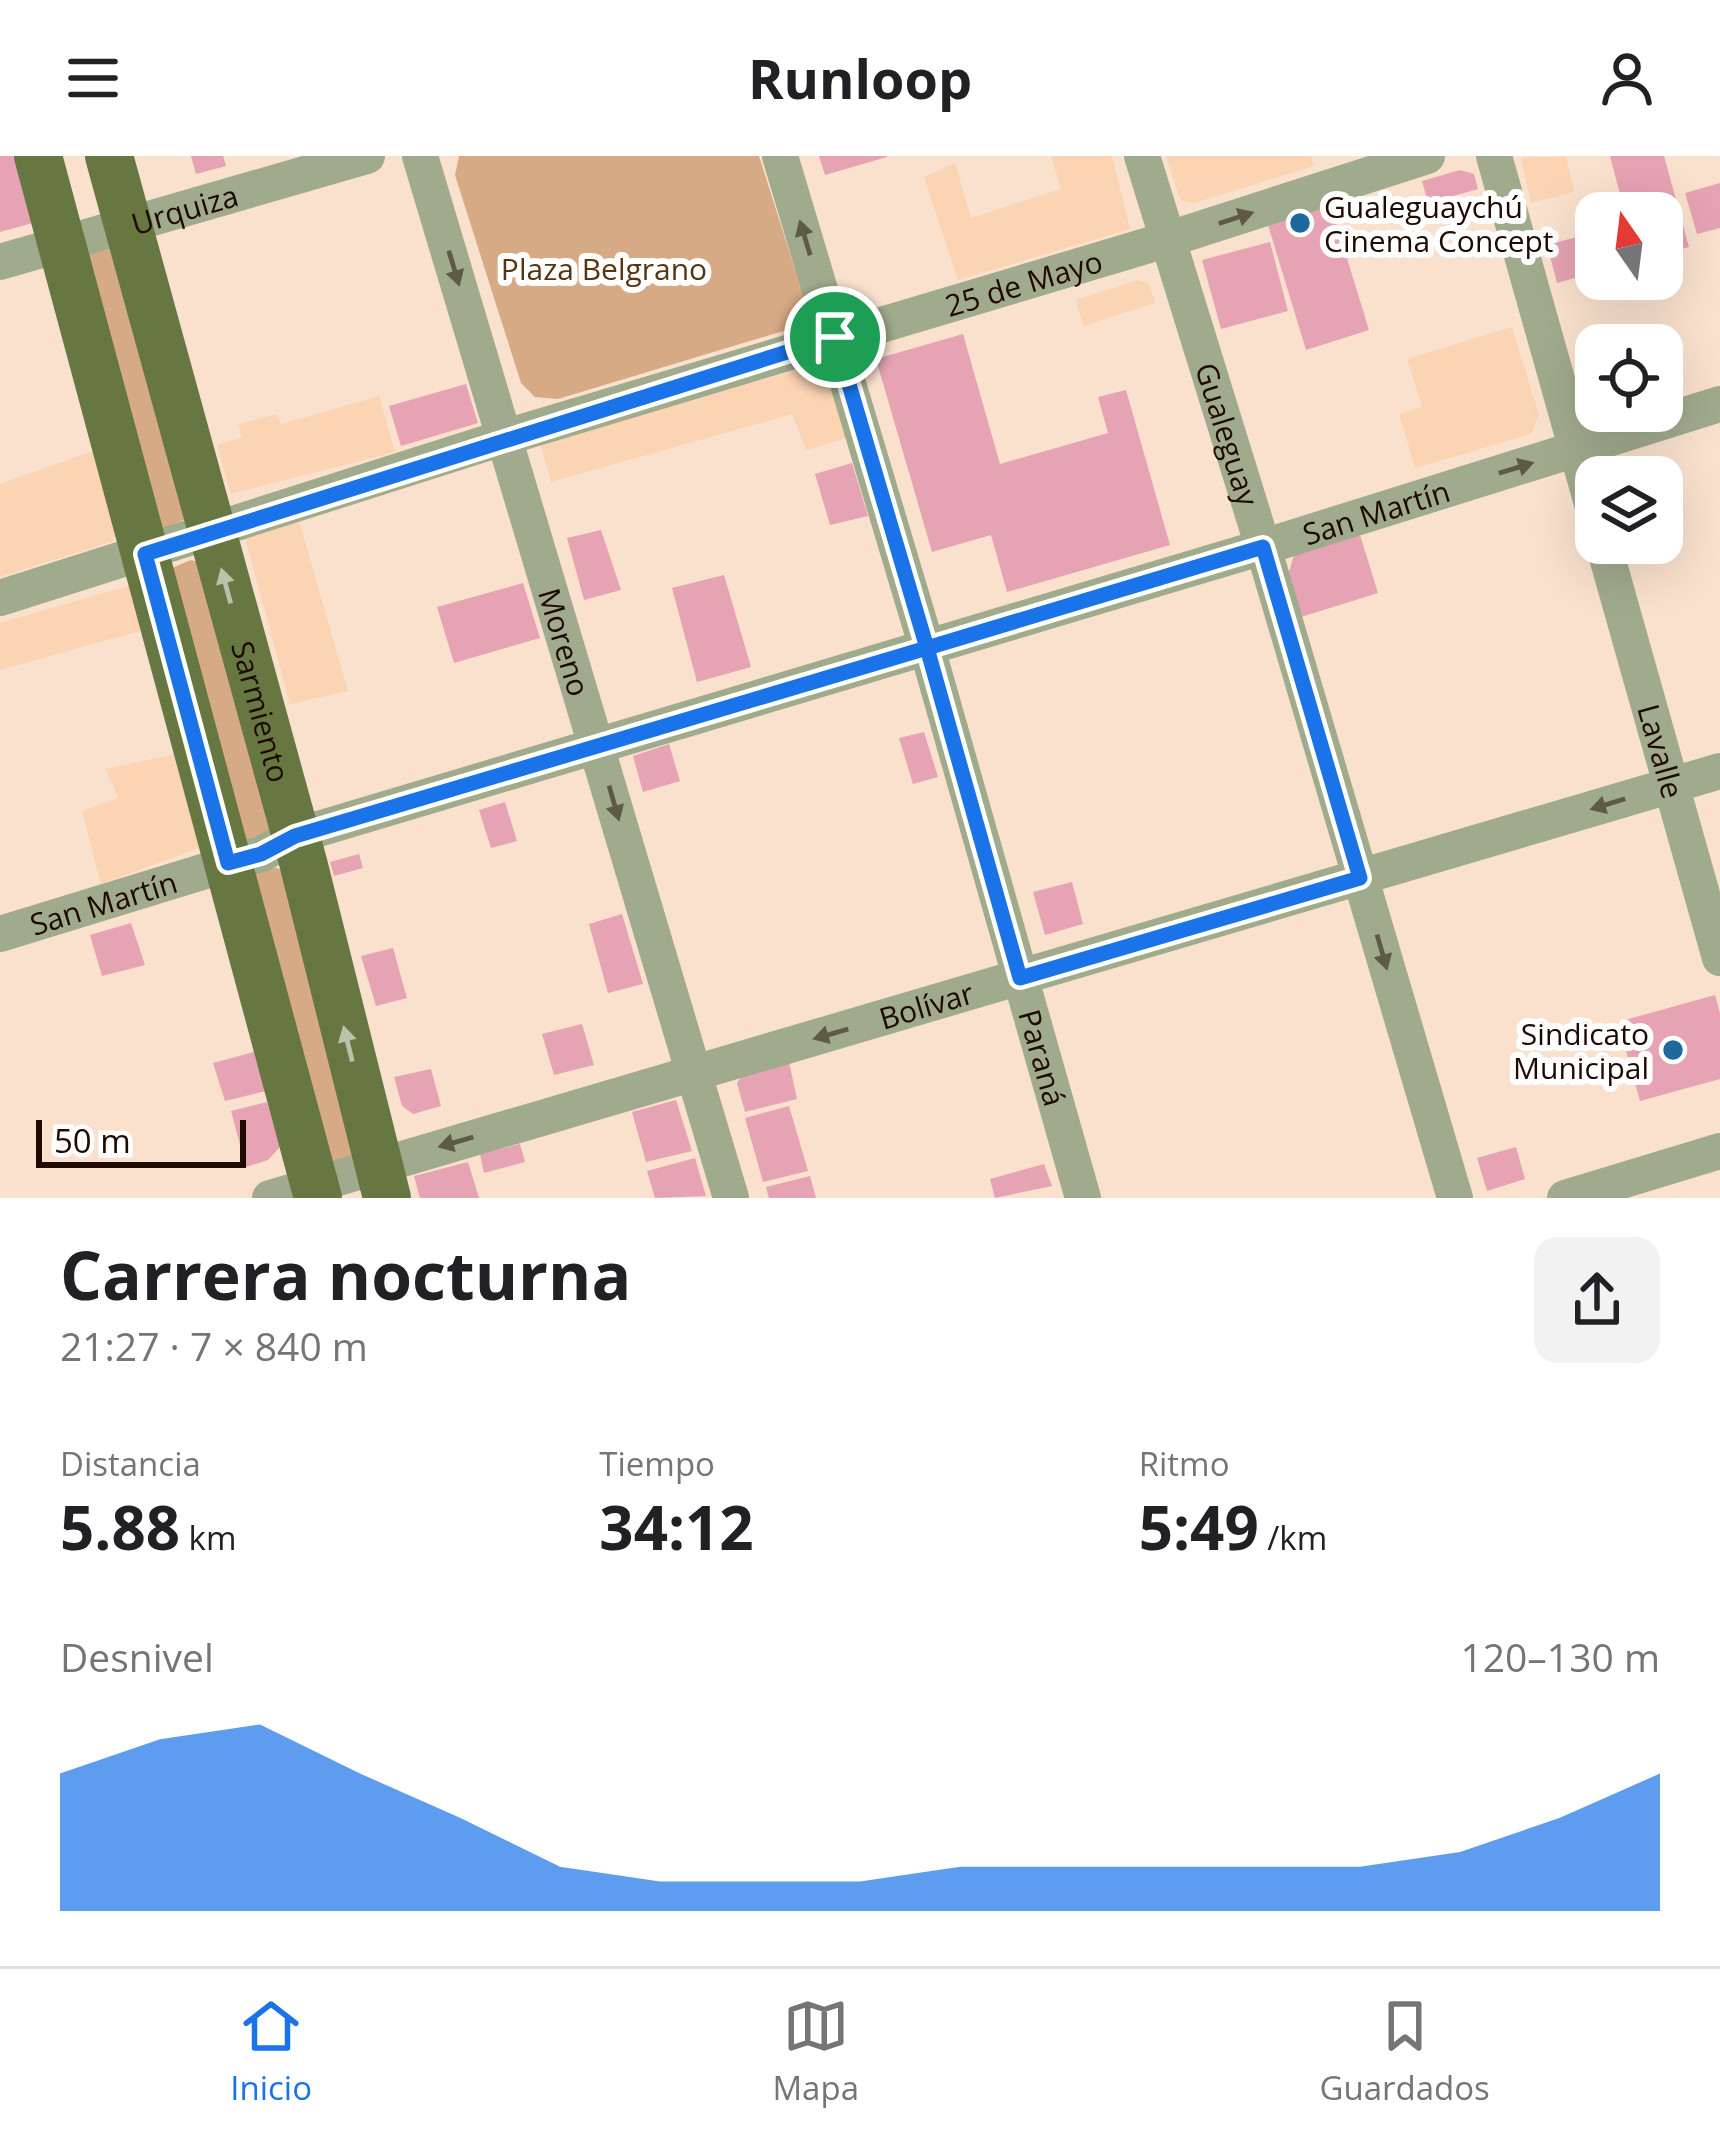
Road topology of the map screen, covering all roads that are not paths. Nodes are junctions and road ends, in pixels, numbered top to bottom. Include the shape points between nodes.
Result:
1 (38, 156) edge
2 (109, 156) edge
3 (367, 156) edge
4 (420, 156) edge
5 (780, 156) edge
6 (1142, 156) edge
7 (1426, 156) edge
8 (1494, 156) edge
9 (128, 227) junction
10 (1166, 240) junction
11 (61, 245) junction
12 (0, 262) edge
13 (835, 337) junction
14 (1720, 404) edge
15 (506, 437) junction
16 (1576, 449) junction
17 (1578, 456) edge
18 (212, 533) junction
19 (1263, 547) junction
20 (145, 554) junction
21 (1609, 564) edge
22 (0, 598) edge
23 (927, 648) junction
24 (598, 748) junction
25 (1720, 771) edge
26 (1671, 785) junction
27 (295, 836) junction
28 (228, 863) junction
29 (1360, 878) junction
30 (0, 934) edge
31 (1720, 958) edge
32 (1020, 978) junction
33 (693, 1074) junction
34 (1720, 1151) edge
35 (383, 1181) edge
36 (300, 1194) edge
37 (731, 1198) edge
38 (1083, 1198) edge
39 (1455, 1198) edge
40 (1565, 1198) edge

1 - 11 main road
2 - 9 main road, Sarmiento
3 - 9 street, Urquiza
4 -> 15 street, Moreno
13 -> 5 street, Paraná
6 - 10 street, Gualeguay
10 -> 7 street, 25 de Mayo
8 - 16 street
9 - 11 street, Urquiza
9 - 18 main road, Sarmiento
10 - 13 street, 25 de Mayo
10 - 19 street, Gualeguay
11 - 12 street, Urquiza
11 - 20 main road
13 - 15 street, 25 de Mayo
13 - 23 street, Paraná
14 - 16 street, San Martín
15 - 18 street, 25 de Mayo
15 - 24 street, Moreno
16 - 17 street
19 -> 16 street, San Martín
18 - 20 street, 25 de Mayo
27 -> 18 main road, Sarmiento
19 - 23 street, San Martín
19 - 29 street, Gualeguay
20 - 22 street, 25 de Mayo
20 - 28 main road
21 - 26 street, Lavalle
23 - 24 street, San Martín
23 - 32 street, Paraná
24 - 27 street, San Martín
24 -> 33 street, Moreno
25 - 26 street, Bolívar
26 -> 29 street, Bolívar
26 - 31 street, Lavalle
27 - 28 street, San Martín
35 -> 27 main road, Sarmiento
28 - 30 street, San Martín
28 - 36 main road
29 - 32 street, Bolívar
29 -> 39 street, Gualeguay
32 -> 33 street, Bolívar
32 - 38 street, Paraná
33 -> 35 street, Bolívar
33 - 37 street, Moreno
34 - 40 street
35 - 36 street, Bolívar

